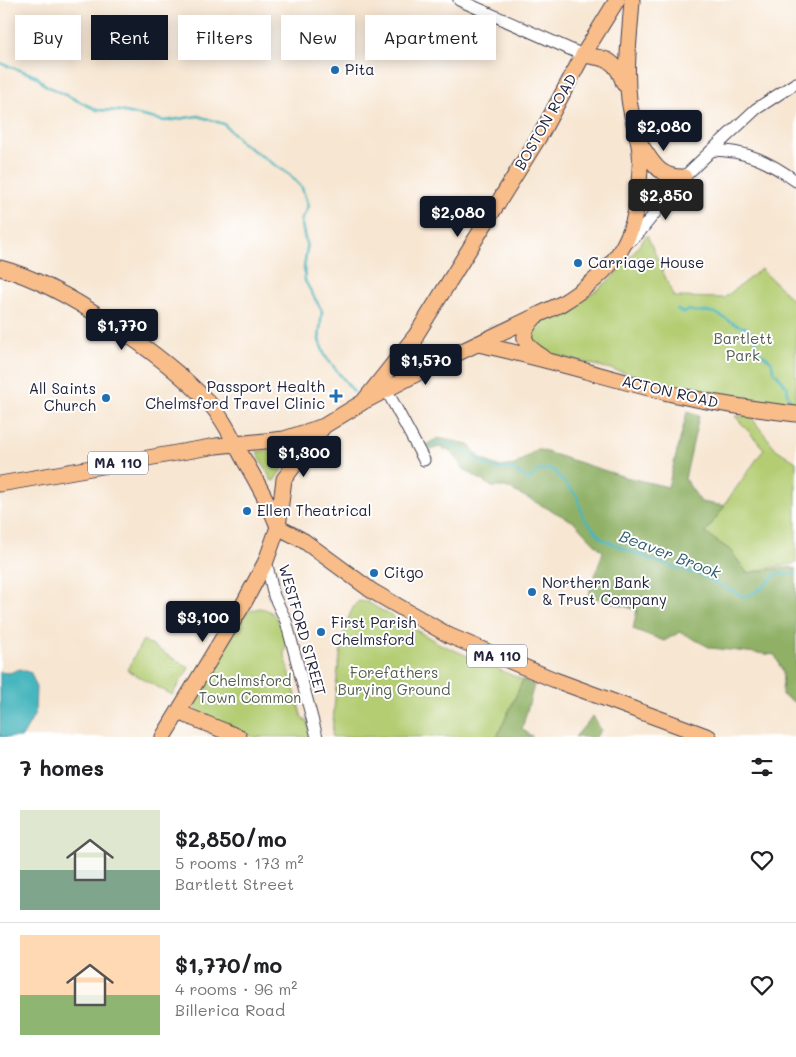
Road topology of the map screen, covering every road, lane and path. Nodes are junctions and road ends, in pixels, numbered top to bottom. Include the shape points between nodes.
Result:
1 (459, 0) edge
2 (617, 0) edge
3 (632, 0) edge
4 (583, 55) junction
5 (609, 60) junction
6 (796, 83) edge
7 (569, 84) junction
8 (629, 98) junction
9 (638, 140) junction
10 (712, 150) junction
11 (684, 177) junction
12 (796, 182) edge
13 (626, 244) junction
14 (0, 268) edge
15 (538, 314) junction
16 (416, 335) junction
17 (476, 344) junction
18 (546, 360) junction
19 (433, 365) junction
20 (387, 391) junction
21 (363, 402) junction
22 (796, 414) edge
23 (324, 426) junction
24 (236, 444) junction
25 (424, 460) dead end
26 (0, 484) edge
27 (278, 527) junction
28 (266, 561) junction
29 (178, 712) junction
30 (163, 737) edge
31 (240, 737) edge
32 (317, 737) edge
33 (710, 737) edge

1 - 4 street
2 - 4 main road, BOSTON ROAD
3 - 8 main road via 627,51
4 - 5 main road
4 - 7 main road, BOSTON ROAD
5 - 7 main road via 586,66
5 - 8 main road via 620,72
6 - 10 street via 756,109
7 - 16 main road, BOSTON ROAD
8 - 9 main road
9 - 11 main road via 662,173 672,178
9 - 13 main road via 639,199
10 - 11 street
10 - 12 street via 737,151 763,160
11 - 13 street via 638,234
13 - 15 main road via 600,277 567,300
14 - 24 main road via 50,288 163,361 210,404
15 - 17 main road
15 - 18 main road, ACTON ROAD via 527,325 525,338 532,350
16 - 19 main road via 414,344 418,359
16 - 21 main road, BOSTON ROAD
17 - 18 main road, ACTON ROAD
17 - 19 main road
18 - 22 main road, ACTON ROAD via 724,405
19 - 20 main road
20 - 21 main road
20 - 25 street
21 - 23 main road, BOSTON ROAD
23 - 24 main road, BOSTON ROAD via 284,439
23 - 27 main road via 284,479
24 - 26 main road, MA 110
24 - 27 main road
27 - 28 main road
27 - 33 main road, MA 110 via 304,541 372,591 450,636 564,683
28 - 29 main road
28 - 32 street, WESTFORD STREET
29 - 30 main road
29 - 31 main road

